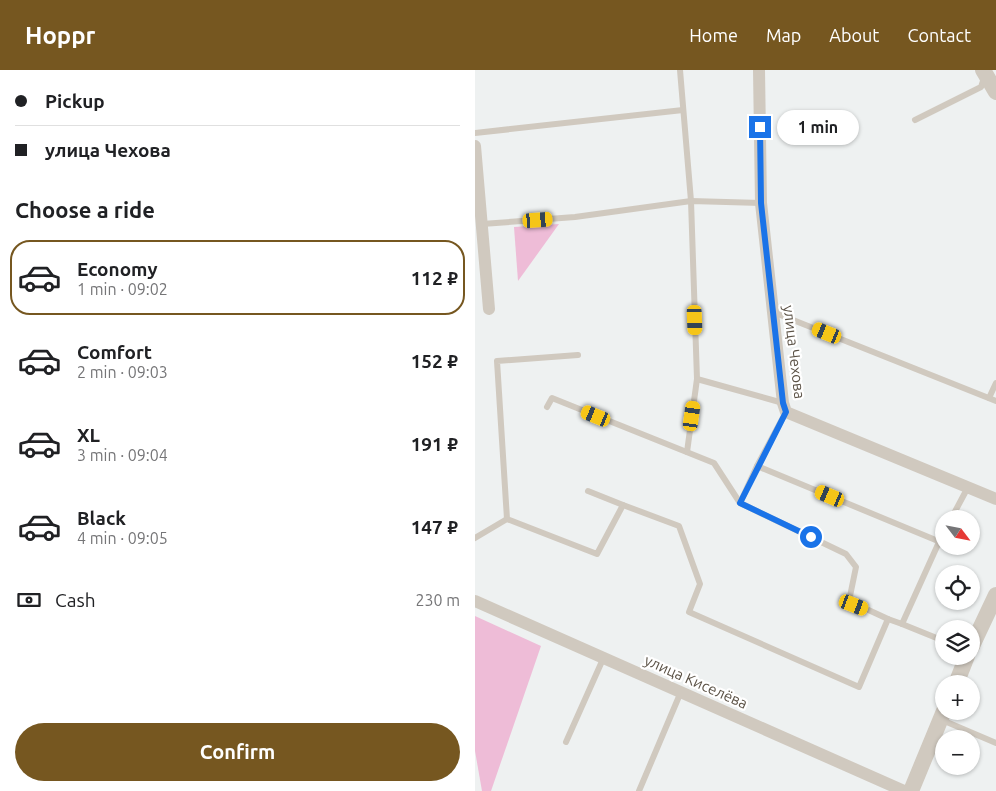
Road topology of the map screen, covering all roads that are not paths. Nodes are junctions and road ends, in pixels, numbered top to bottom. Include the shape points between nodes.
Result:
1 (681, 70) edge
2 (759, 70) edge
3 (984, 72) edge
4 (996, 92) edge
5 (683, 110) junction
6 (915, 120) dead end
7 (475, 133) edge
8 (475, 146) edge
9 (691, 201) junction
10 (761, 203) junction
11 (482, 224) junction
12 (489, 308) dead end
13 (773, 312) junction
14 (577, 355) dead end
15 (697, 379) junction
16 (996, 383) edge
17 (993, 400) edge
18 (547, 407) dead end
19 (785, 407) junction
20 (687, 452) junction
21 (757, 466) junction
22 (967, 489) junction
23 (588, 491) dead end
24 (996, 499) edge
25 (740, 503) junction
26 (623, 505) junction
27 (956, 510) edge
28 (507, 519) junction
29 (475, 538) edge
30 (935, 540) edge
31 (935, 548) edge
32 (996, 595) edge
33 (475, 601) edge
34 (888, 619) junction
35 (902, 624) junction
36 (980, 629) edge
37 (935, 637) edge
38 (603, 659) junction
39 (681, 694) junction
40 (941, 720) edge
41 (952, 720) edge
42 (566, 742) dead end
43 (996, 743) edge
44 (639, 791) edge
45 (904, 791) edge
46 (911, 791) edge

1 - 5 lane
2 - 10 street, улица Чехова
3 - 4 street
3 - 6 lane via 981,87
5 - 7 lane
5 - 9 lane
8 - 11 street
9 - 10 lane
9 - 11 lane via 575,217
9 - 15 lane
10 - 13 street, улица Чехова
11 - 12 street
13 - 17 lane
13 - 19 street, улица Чехова
14 - 28 lane via 497,361
15 - 19 lane
15 - 20 lane
16 - 17 lane
18 - 20 lane via 552,398
19 - 21 lane
19 - 22 street, улица Чехова
20 - 25 lane via 714,463
21 - 25 lane
21 - 30 lane
22 - 24 street, улица Чехова
22 - 27 lane
23 - 26 lane
25 - 34 lane via 846,554 856,567 849,602
26 - 28 lane via 597,554
26 - 34 lane via 679,526 700,584 689,612 859,687
28 - 29 lane
31 - 35 lane
32 - 36 street
33 - 38 street, улица Киселёва
34 - 35 lane
35 - 37 lane
38 - 39 street, улица Киселёва
38 - 42 lane
39 - 44 lane
39 - 45 street, улица Киселёва
40 - 46 street
41 - 43 lane

